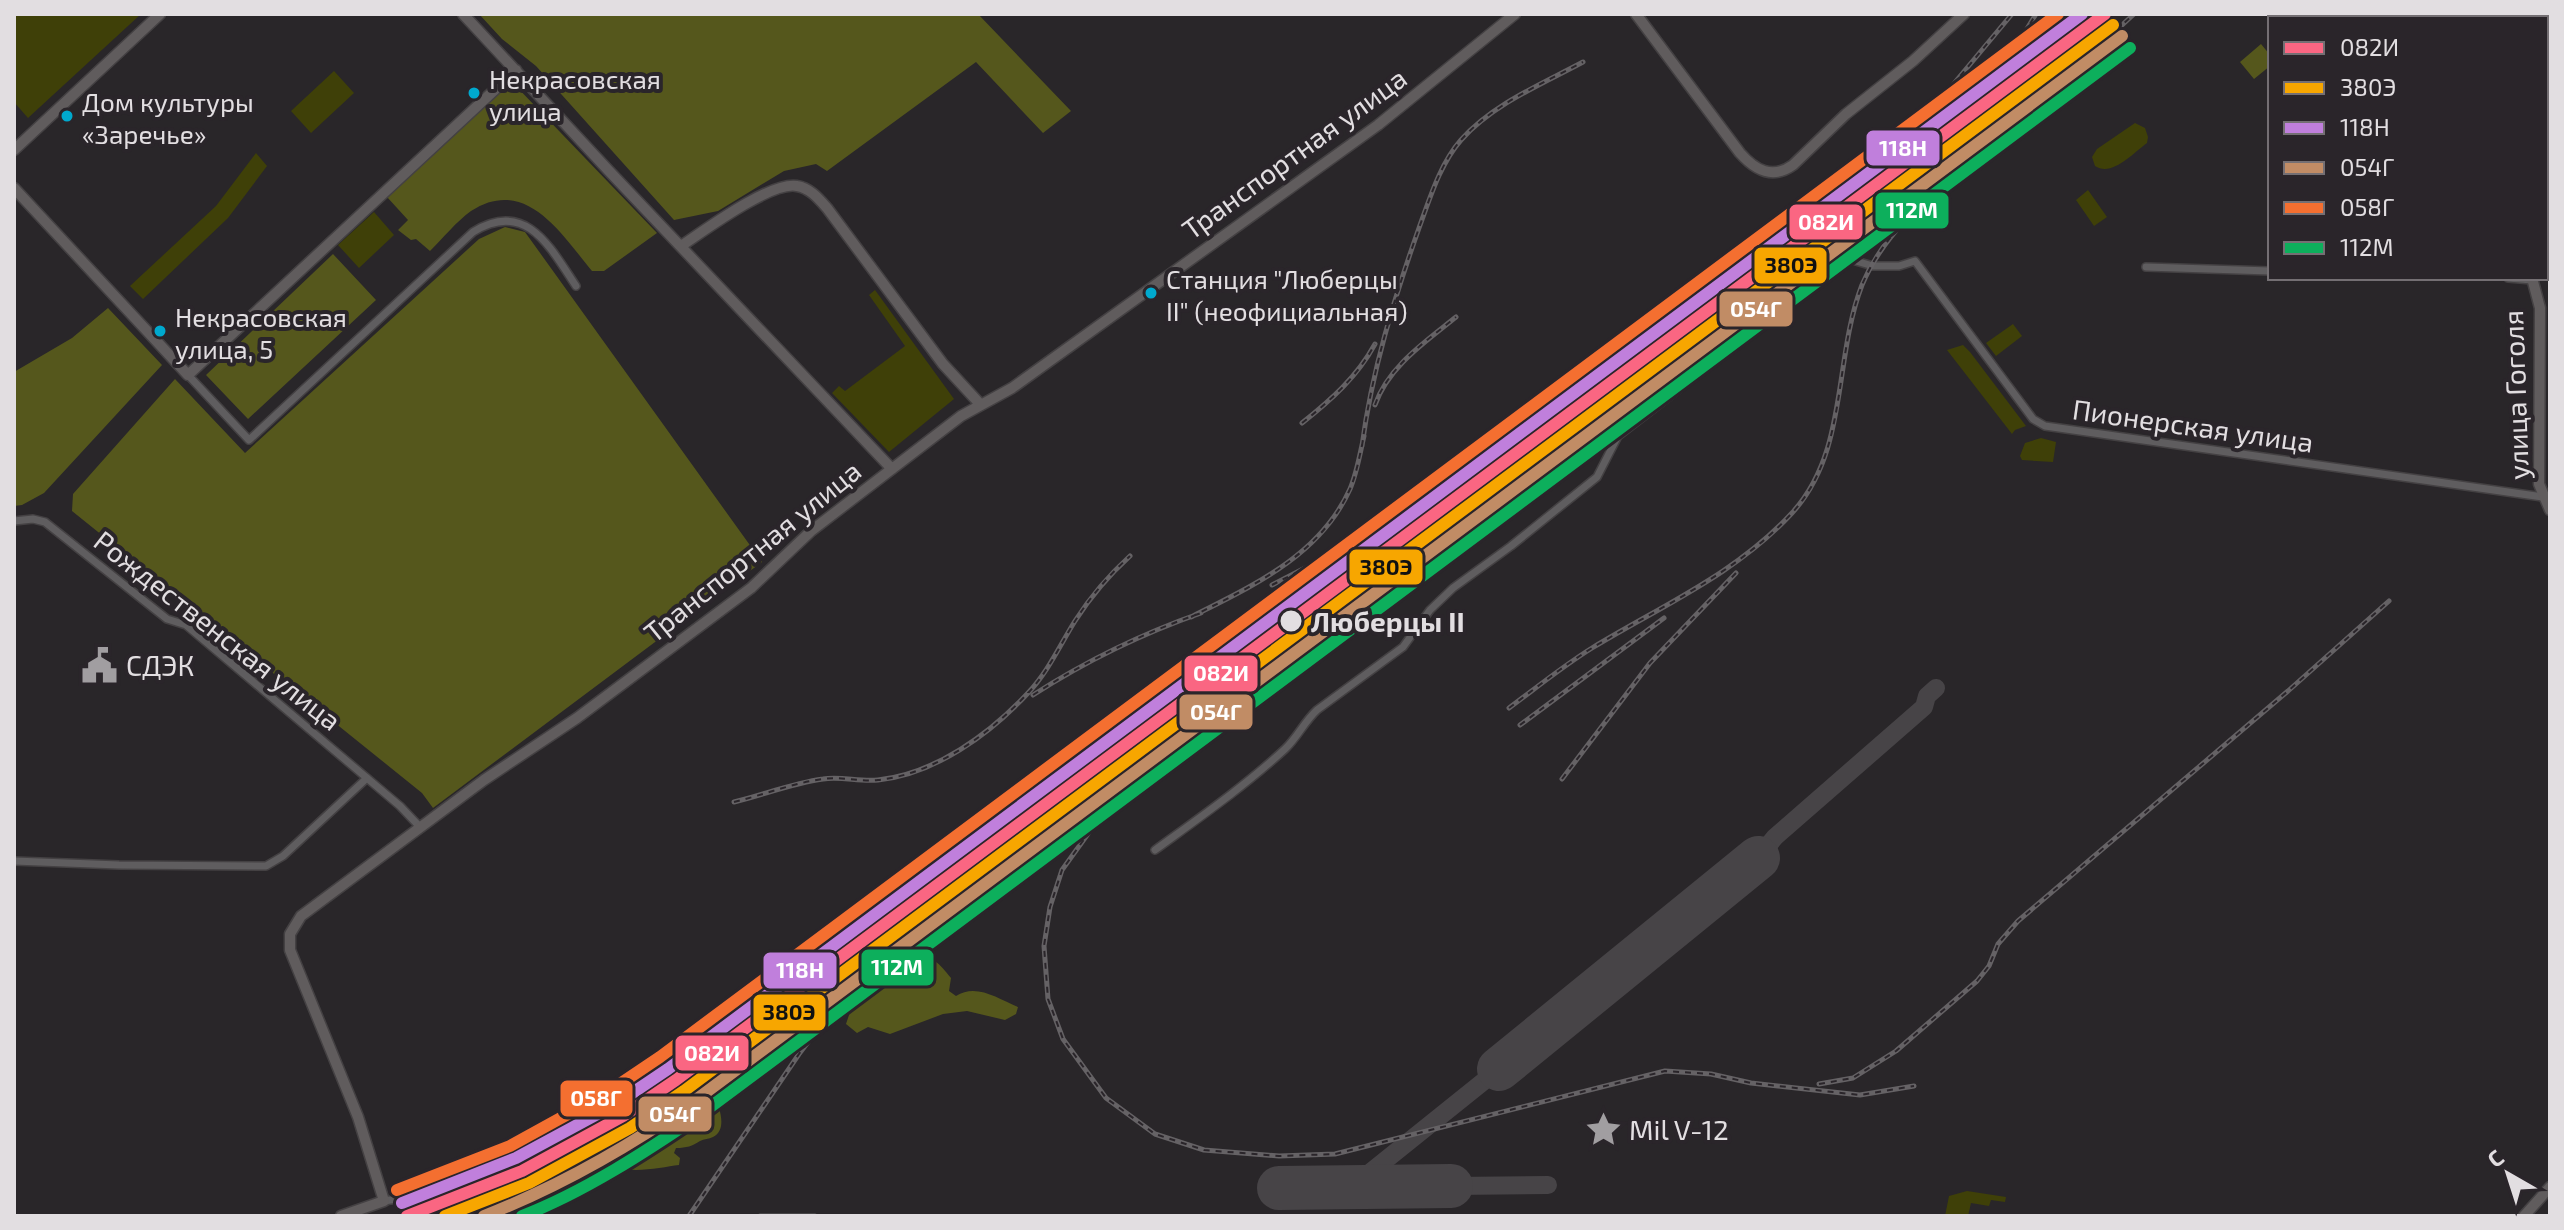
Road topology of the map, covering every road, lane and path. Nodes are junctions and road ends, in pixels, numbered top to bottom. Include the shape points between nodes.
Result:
1 (160, 14) edge
2 (463, 14) edge
3 (1515, 14) edge
4 (1636, 14) edge
5 (1964, 14) edge
6 (2059, 14) edge
7 (2078, 14) edge
8 (516, 70) junction
9 (14, 150) edge
10 (14, 188) edge
11 (681, 246) junction
12 (2146, 267) dead end
13 (2268, 271) edge
14 (2532, 280) edge
15 (576, 286) dead end
16 (188, 375) junction
17 (980, 404) junction
18 (892, 469) junction
19 (2543, 497) junction
20 (2550, 510) edge
21 (14, 521) edge
22 (367, 778) junction
23 (420, 827) junction
24 (1155, 850) dead end
25 (14, 861) edge
26 (699, 1046) dead end
27 (2550, 1187) edge
28 (384, 1201) junction
29 (341, 1216) edge
30 (2524, 1216) edge

1 - 9 street
2 - 8 street
3 - 17 street, Транспортная улица via 1378,125 1012,388
4 - 5 street via 1740,153 1757,170 1773,173 1793,165
6 - 7 street
8 - 11 street
8 - 16 street
10 - 16 street
11 - 17 street via 772,189 804,188 827,208 943,364
11 - 18 street
12 - 13 street
14 - 19 street, улица Гоголя via 2540,308 2538,471
15 - 16 street via 528,225 487,223 249,440
17 - 18 street, Транспортная улица
18 - 23 street, Транспортная улица via 811,531 751,588
19 - 20 street, улица Гоголя
19 - 24 street, Пионерская улица via 2040,425 1915,261 1873,266 1837,259 1810,274 1618,436 1597,477 1453,588 1403,647 1317,710 1287,747
21 - 22 street, Рождественская улица via 33,519 55,528 167,619 186,625
22 - 23 street, Рождественская улица
22 - 25 street via 266,866
23 - 28 street, Транспортная улица via 301,916 290,934 294,963 358,1117
26 - 28 street via 568,1138 520,1164 454,1190
27 - 30 street
28 - 29 street

